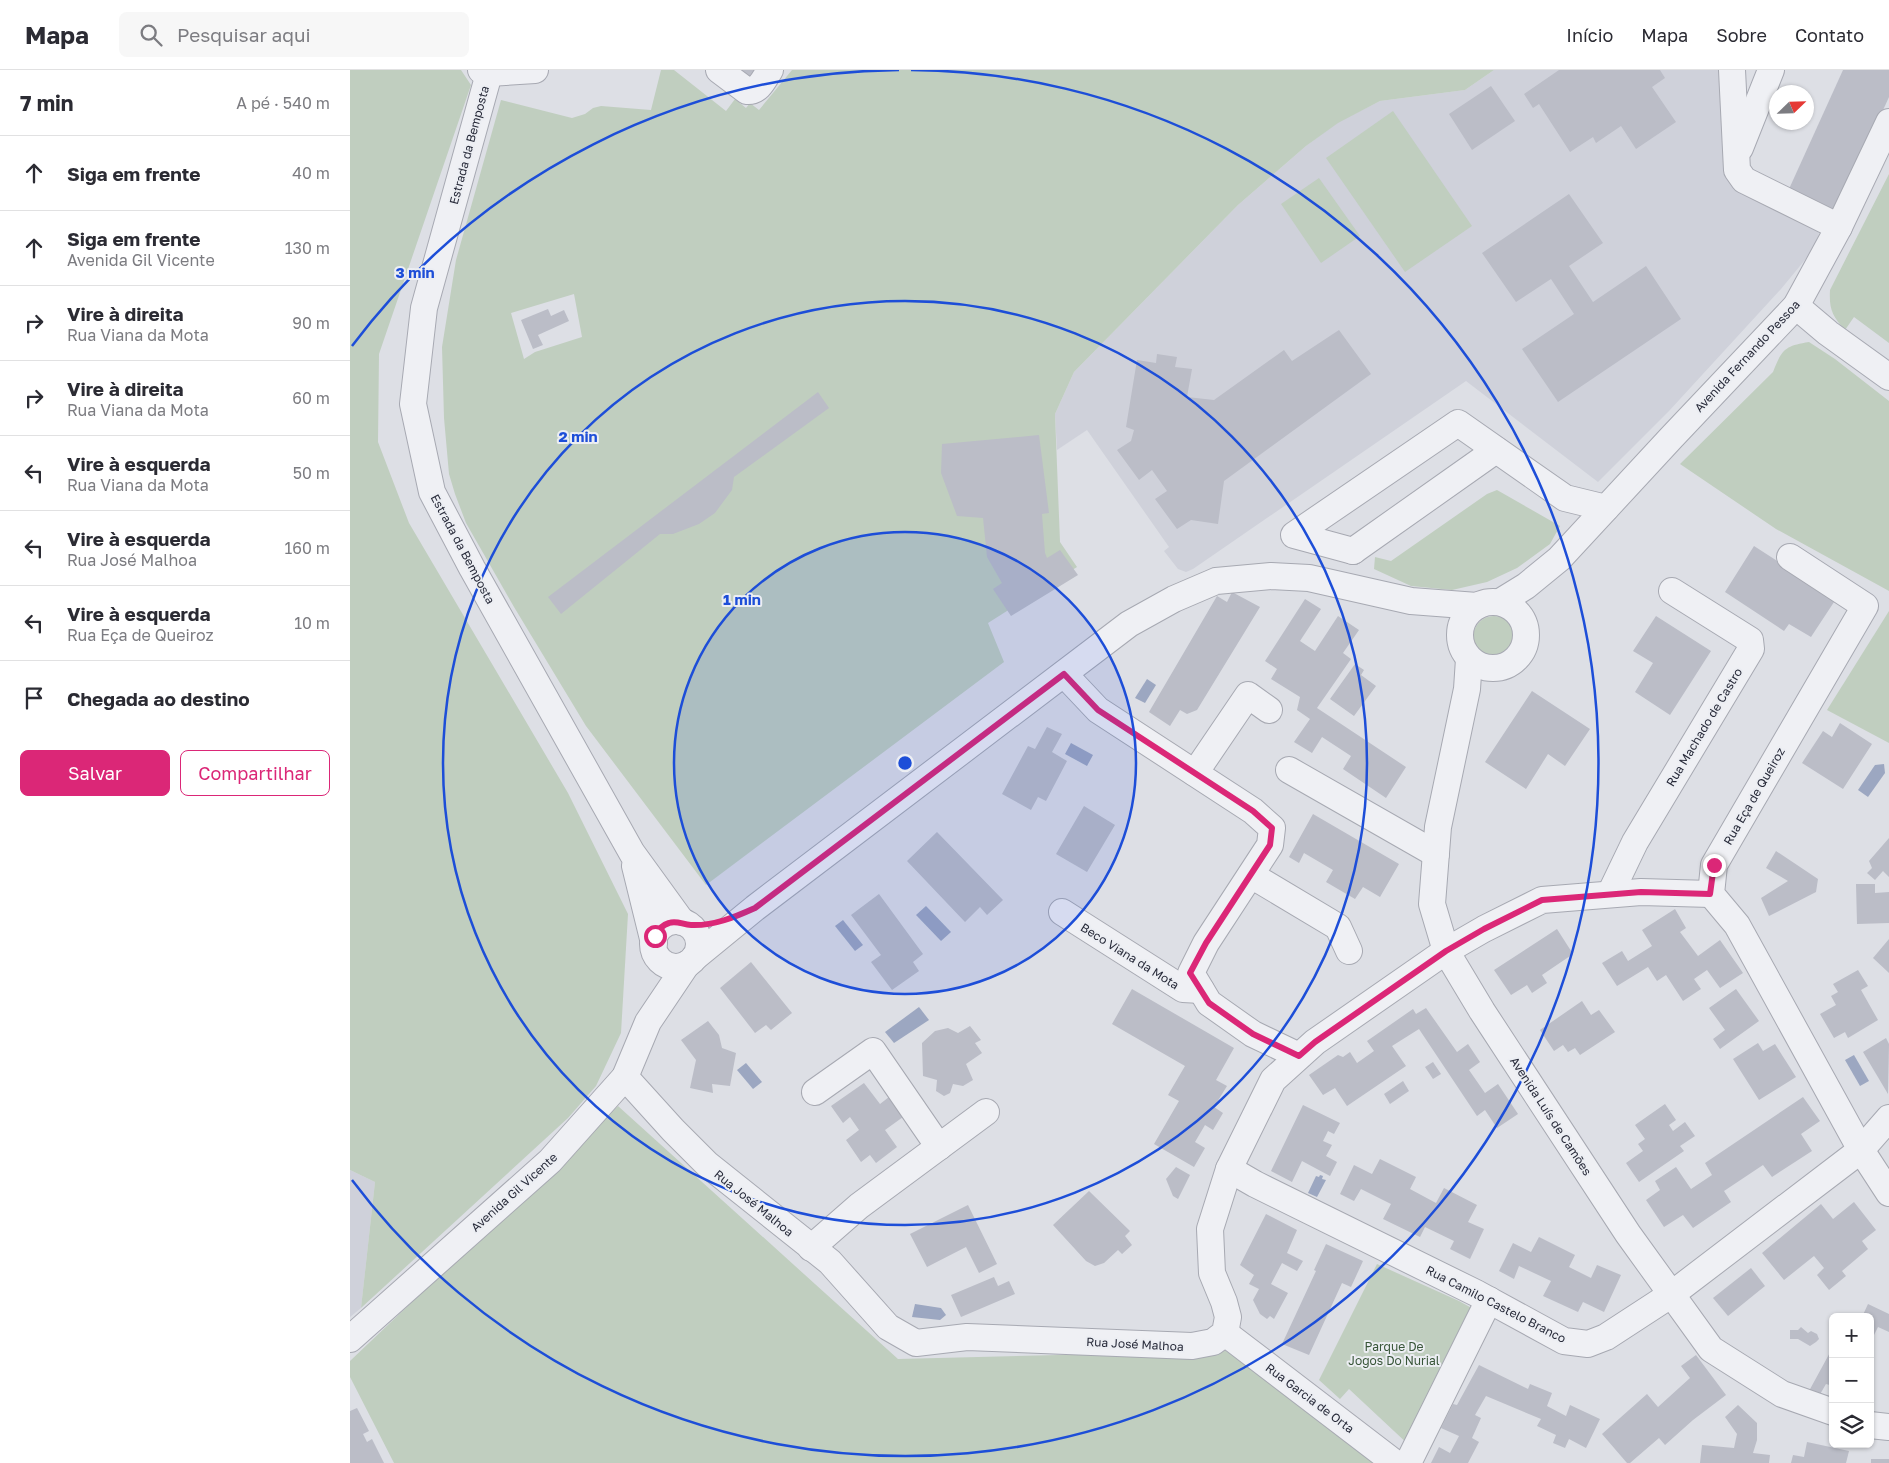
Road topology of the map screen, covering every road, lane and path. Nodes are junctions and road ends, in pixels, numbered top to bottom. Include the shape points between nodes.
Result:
1 (535, 70) edge
2 (719, 70) edge
3 (770, 70) edge
4 (1732, 70) edge
5 (1771, 70) edge
6 (487, 71) edge
7 (1889, 122) edge
8 (1737, 156) junction
9 (1839, 227) junction
10 (1796, 306) junction
11 (1889, 377) edge
12 (1496, 450) junction
13 (1606, 508) junction
14 (1352, 551) junction
15 (1790, 557) dead end
16 (1559, 559) junction
17 (1357, 590) junction
18 (1672, 591) dead end
19 (1411, 601) junction
20 (1488, 604) junction
21 (1461, 626) junction
22 (1526, 626) junction
23 (1469, 659) junction
24 (1499, 668) junction
25 (1064, 674) junction
26 (1269, 710) dead end
27 (1459, 730) junction
28 (1290, 770) dead end
29 (1195, 774) junction
30 (632, 853) junction
31 (1436, 854) junction
32 (1251, 875) junction
33 (1610, 894) junction
34 (1710, 894) junction
35 (755, 908) junction
36 (1062, 912) dead end
37 (685, 924) junction
38 (655, 949) junction
39 (1348, 951) dead end
40 (1446, 951) junction
41 (690, 961) junction
42 (1201, 990) junction
43 (648, 1022) junction
44 (1299, 1056) junction
45 (625, 1077) junction
46 (815, 1092) dead end
47 (986, 1112) dead end
48 (1889, 1118) edge
49 (939, 1147) junction
50 (1861, 1150) junction
51 (1228, 1169) junction
52 (1889, 1193) edge
53 (810, 1248) junction
54 (1672, 1294) junction
55 (1489, 1300) junction
56 (1224, 1333) junction
57 (350, 1339) edge
58 (1829, 1411) edge
59 (1874, 1425) edge
60 (1889, 1427) edge
61 (1395, 1463) edge
62 (1408, 1463) edge

1 - 6 street
2 - 3 street via 751,92
4 - 8 street
5 - 8 street
6 - 30 street, Estrada da Bemposta via 424,308 413,404 432,492
7 - 9 street, Avenida Fernando Pessoa
8 - 9 street via 1737,170 1744,180
9 - 10 street, Avenida Fernando Pessoa
10 - 11 street
10 - 13 street, Avenida Fernando Pessoa
12 - 13 street via 1565,498
12 - 14 street
12 - 14 street via 1458,423 1294,535
13 - 16 street, Avenida Fernando Pessoa
14 - 17 street
15 - 34 street, Rua Eça de Queiroz via 1865,606 1714,865
16 - 20 street via 1526,586
16 - 22 street via 1542,585
17 - 19 street
17 - 25 street via 1310,578 1271,576 1216,581 1142,616
18 - 33 street, Rua Machado de Castro via 1750,640 1751,649 1635,842
19 - 20 street
19 - 21 street
20 - 21 street via 1470,611
20 - 22 street via 1509,605
21 - 23 street via 1460,638
22 - 24 street via 1524,648 1514,661
23 - 24 street via 1478,665
23 - 27 street
24 - 27 street via 1485,685
25 - 29 street via 1098,710
25 - 35 street
26 - 29 street via 1248,695
27 - 31 street, Avenida Luís de Camões via 1438,827
28 - 31 street
29 - 32 street via 1253,811 1272,828 1270,845
30 - 37 street
30 - 38 street
31 - 40 street, Avenida Luís de Camões via 1432,904
32 - 39 street via 1338,927
32 - 42 street via 1190,973
33 - 34 street
33 - 40 street via 1542,900
34 - 50 street via 1737,925
35 - 37 street via 716,922
35 - 41 street
36 - 42 street, Beco Viana da Mota via 1183,989
37 - 38 street via 663,926 655,936
37 - 41 street via 698,937 698,952
38 - 41 street via 666,964 673,967
38 - 43 street
40 - 44 street
40 - 54 street, Avenida Luís de Camões via 1628,1234
41 - 43 street
42 - 44 street via 1209,1003 1253,1034
43 - 45 street, Avenida Gil Vicente
44 - 51 street via 1273,1080
45 - 53 street, Rua José Malhoa via 707,1164
45 - 57 street, Avenida Gil Vicente via 550,1161
46 - 49 street via 873,1051
47 - 49 street
48 - 50 street, Rua Camilo Castelo Branco
49 - 53 street via 859,1206
50 - 52 street
50 - 54 street, Rua Camilo Castelo Branco
51 - 55 street, Rua Camilo Castelo Branco
51 - 56 street via 1210,1229 1212,1273 1228,1317
53 - 56 street, Rua José Malhoa via 830,1262 888,1327 916,1342 967,1336 1192,1346 1213,1342
54 - 55 street, Rua Camilo Castelo Branco via 1606,1337 1588,1344 1564,1341
54 - 58 street, Avenida Luís de Camões via 1711,1349 1782,1394
55 - 62 street
56 - 61 street, Rua Garcia de Orta
59 - 60 street

